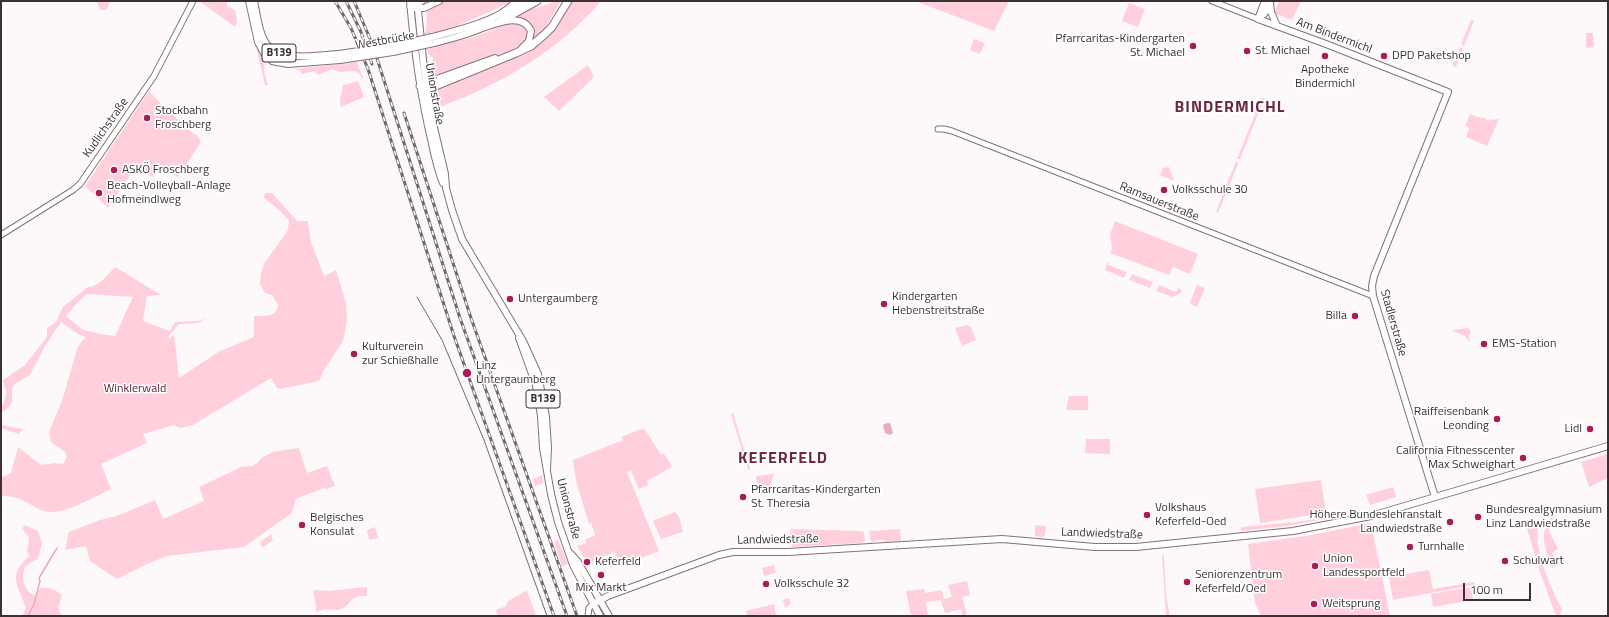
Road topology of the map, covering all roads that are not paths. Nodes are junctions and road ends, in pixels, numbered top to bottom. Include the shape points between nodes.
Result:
1 (193, 1) edge
2 (249, 1) edge
3 (254, 1) edge
4 (439, 1) edge
5 (517, 1) edge
6 (525, 1) edge
7 (537, 1) edge
8 (568, 1) edge
9 (1212, 1) edge
10 (1269, 2) edge
11 (415, 4) edge
12 (504, 12) junction
13 (1258, 19) junction
14 (499, 22) junction
15 (1277, 26) junction
16 (433, 40) junction
17 (287, 56) junction
18 (340, 57) junction
19 (271, 60) junction
20 (424, 85) junction
21 (1448, 92) joint
22 (938, 129) dead end
23 (1, 235) edge
24 (1373, 296) junction
25 (1608, 446) edge
26 (1435, 497) junction
27 (570, 553) junction
28 (599, 600) junction
29 (593, 604) junction
30 (588, 616) edge
31 (600, 616) edge
32 (609, 616) edge

1 - 23 street, Kudlichstraße via 154,76 80,184
2 - 19 main road, B139 via 258,42
3 - 17 main road, B139 via 266,44 274,51
4 - 11 main road, B139 via 424,8
5 - 12 main road, B139
6 - 12 highway
7 - 14 highway
8 - 20 highway via 552,27 531,46 433,87
9 - 13 street, Am Bindermichl
10 - 13 main road via 1264,14
10 - 15 main road
11 - 20 main road, Unionstraße / B139
12 - 16 main road, B139
13 - 15 main road, Am Bindermichl
14 - 16 main road, B139 via 469,33
14 - 20 main road, B139 via 525,22 531,31 530,41 513,52
15 - 21 main road, Am Bindermichl
16 - 18 main road, Westbrücke / B139, bridge via 393,52
17 - 18 main road, B139
17 - 19 main road
18 - 19 main road, B139 via 288,64
20 - 27 main road, Unionstraße / B139 via 446,188 462,239 518,333 532,359 541,384 547,427 548,470 555,511
21 - 24 main road, Stadlerstraße via 1374,276
22 - 24 street, Ramsauerstraße via 959,134
24 - 26 main road, Stadlerstraße
25 - 26 main road, Landwiedstraße
26 - 28 main road, Landwiedstraße via 1371,516 1299,530 1136,547 1096,547 1002,539 788,552 729,552
27 - 28 main road, B139 via 578,562
27 - 29 main road, B139 via 573,565
28 - 29 main road, Landwiedstraße
28 - 32 main road, B139
29 - 30 street via 589,608
29 - 31 main road, B139

